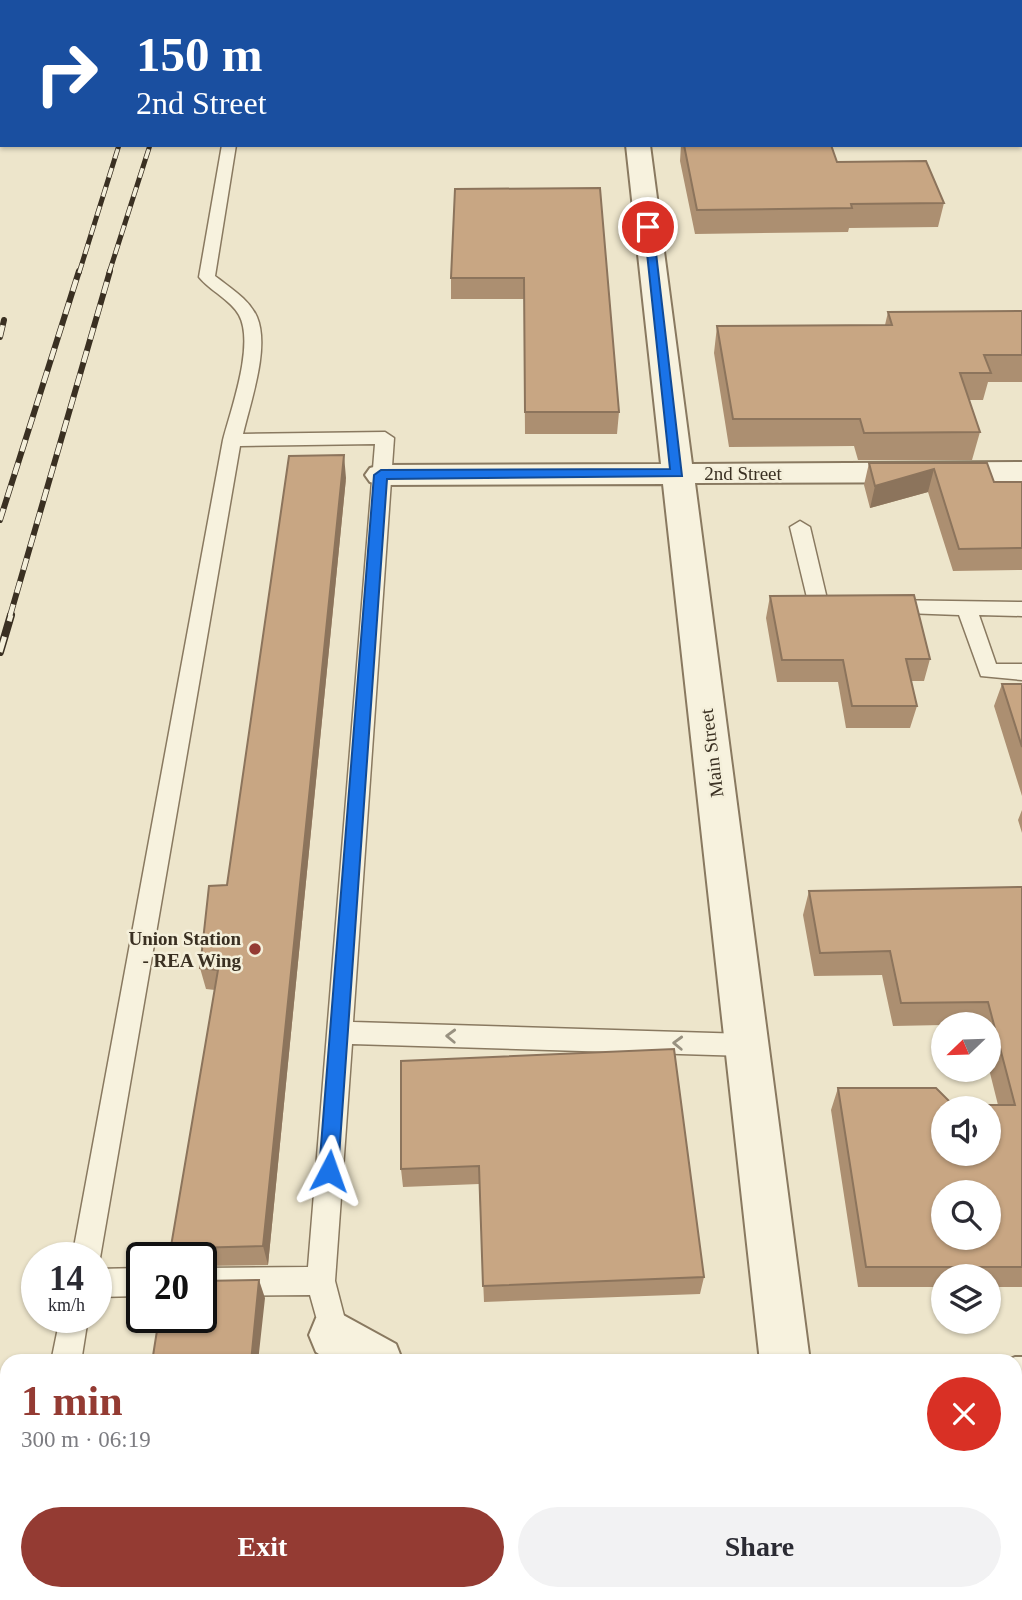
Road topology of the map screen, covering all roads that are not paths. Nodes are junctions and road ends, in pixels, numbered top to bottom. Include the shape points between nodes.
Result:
1 (229, 147) edge
2 (638, 147) edge
3 (232, 440) junction
4 (1022, 472) edge
5 (677, 473) junction
6 (381, 475) junction
7 (800, 527) dead end
8 (967, 609) junction
9 (1022, 609) edge
10 (1022, 672) edge
11 (339, 1033) junction
12 (746, 1045) junction
13 (89, 1242) edge
14 (321, 1281) junction
15 (217, 1282) edge
16 (71, 1333) edge
17 (334, 1335) joint
18 (67, 1354) edge
19 (366, 1354) edge
20 (784, 1354) edge

1 - 3 lane via 207,276 250,320 252,347
2 - 5 street, Main Street
3 - 6 lane via 384,438
3 - 13 lane
4 - 5 street, 2nd Street
5 - 6 street, 2nd Street
5 - 12 street, Main Street
6 - 11 lane
7 - 8 lane via 819,606
8 - 9 lane
8 - 10 lane via 988,671
12 -> 11 lane
11 - 14 lane
12 - 20 street, Main Street
14 - 15 lane
14 - 17 lane
16 - 18 lane
17 - 19 street

